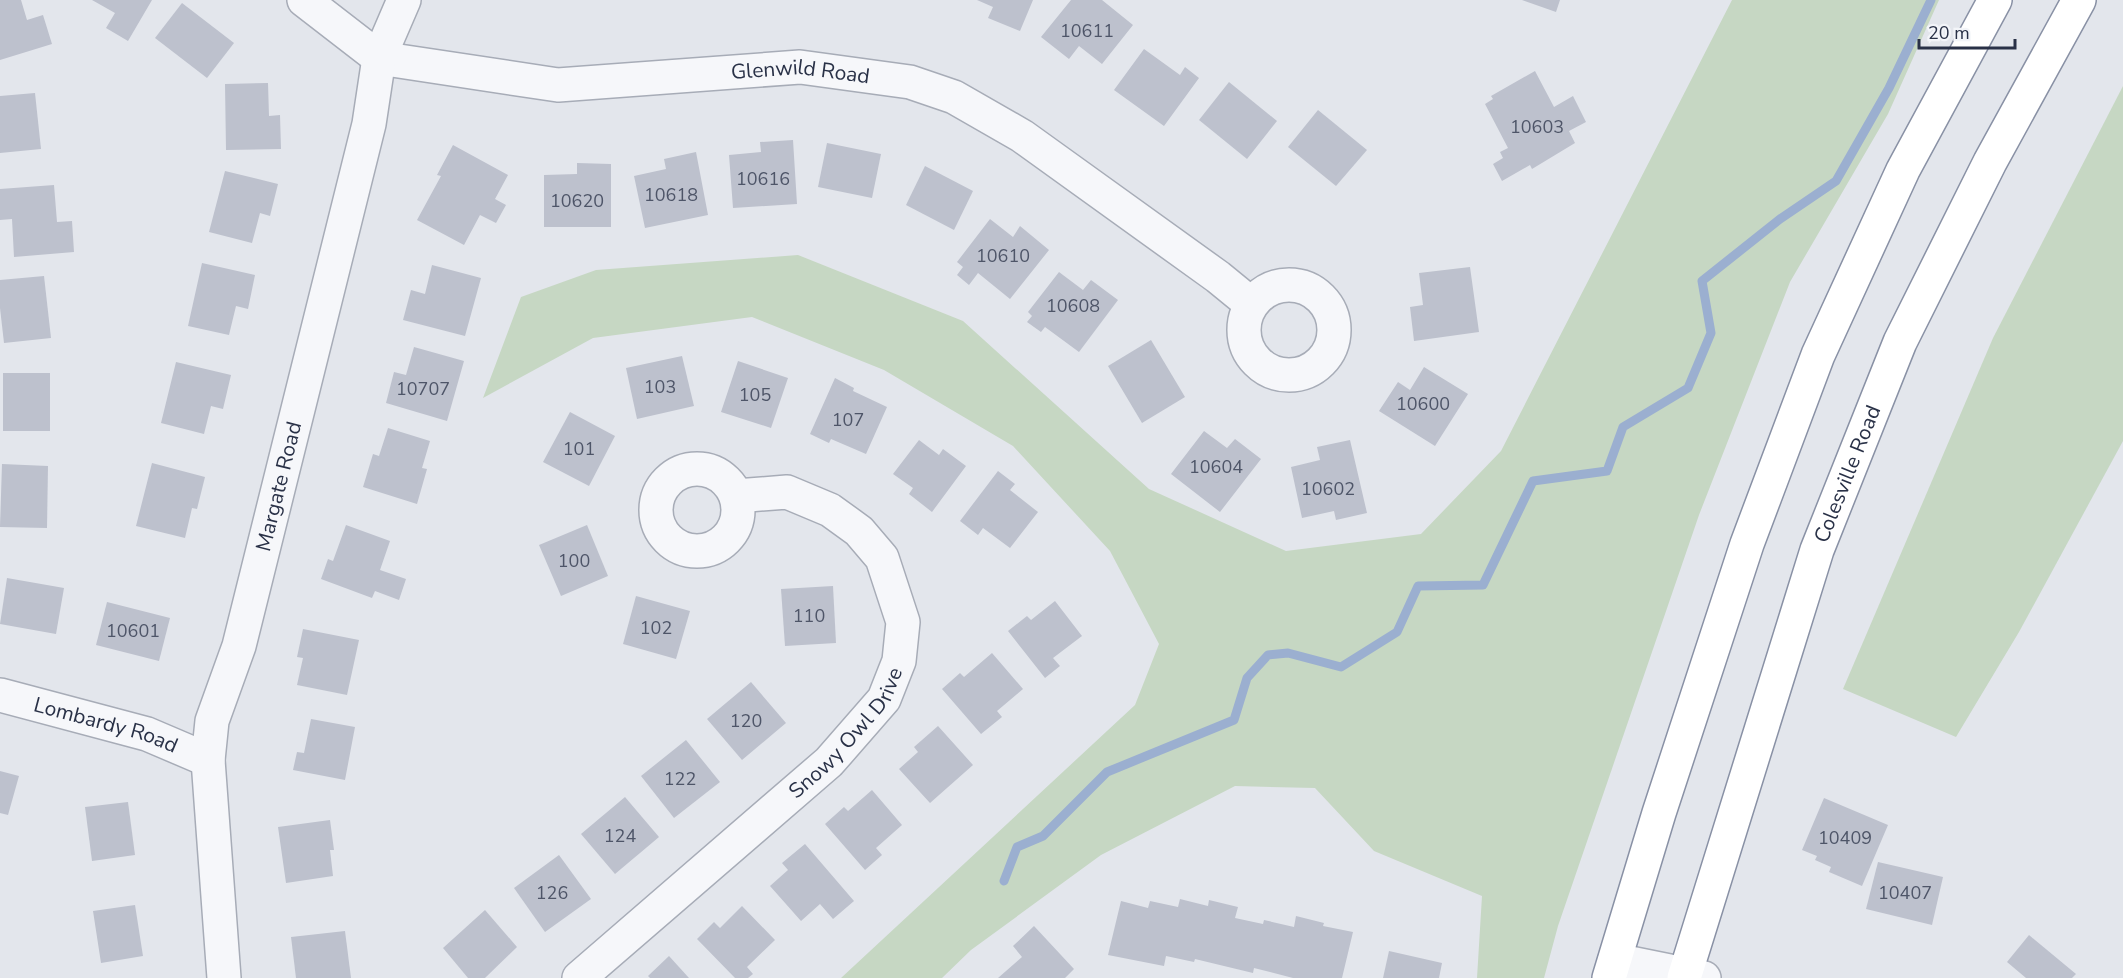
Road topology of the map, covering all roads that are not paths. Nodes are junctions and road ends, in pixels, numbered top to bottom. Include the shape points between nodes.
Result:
1 (304, 0) edge
2 (404, 0) edge
3 (1995, 0) edge
4 (2079, 0) edge
5 (379, 58) junction
6 (1251, 304) dead end
7 (736, 496) dead end
8 (0, 694) edge
9 (208, 760) junction
10 (1612, 969) edge
11 (1691, 977) edge
12 (224, 978) edge
13 (579, 978) edge

1 - 5 street, Glenwild Road
2 - 5 street, Margate Road
3 - 10 highway via 1904,170 1818,355 1747,544
4 - 11 highway, Colesville Road via 1990,162 1900,342 1825,528
5 - 6 street, Glenwild Road via 558,85 800,67 910,82 954,97 1022,136
5 - 9 street, Margate Road via 369,124 239,646 212,721
7 - 13 street, Snowy Owl Drive via 788,492 830,510 860,531 882,558 903,622 899,661 884,699 829,762
8 - 9 street, Lombardy Road via 147,734
9 - 12 street, Margate Road
10 - 11 street

